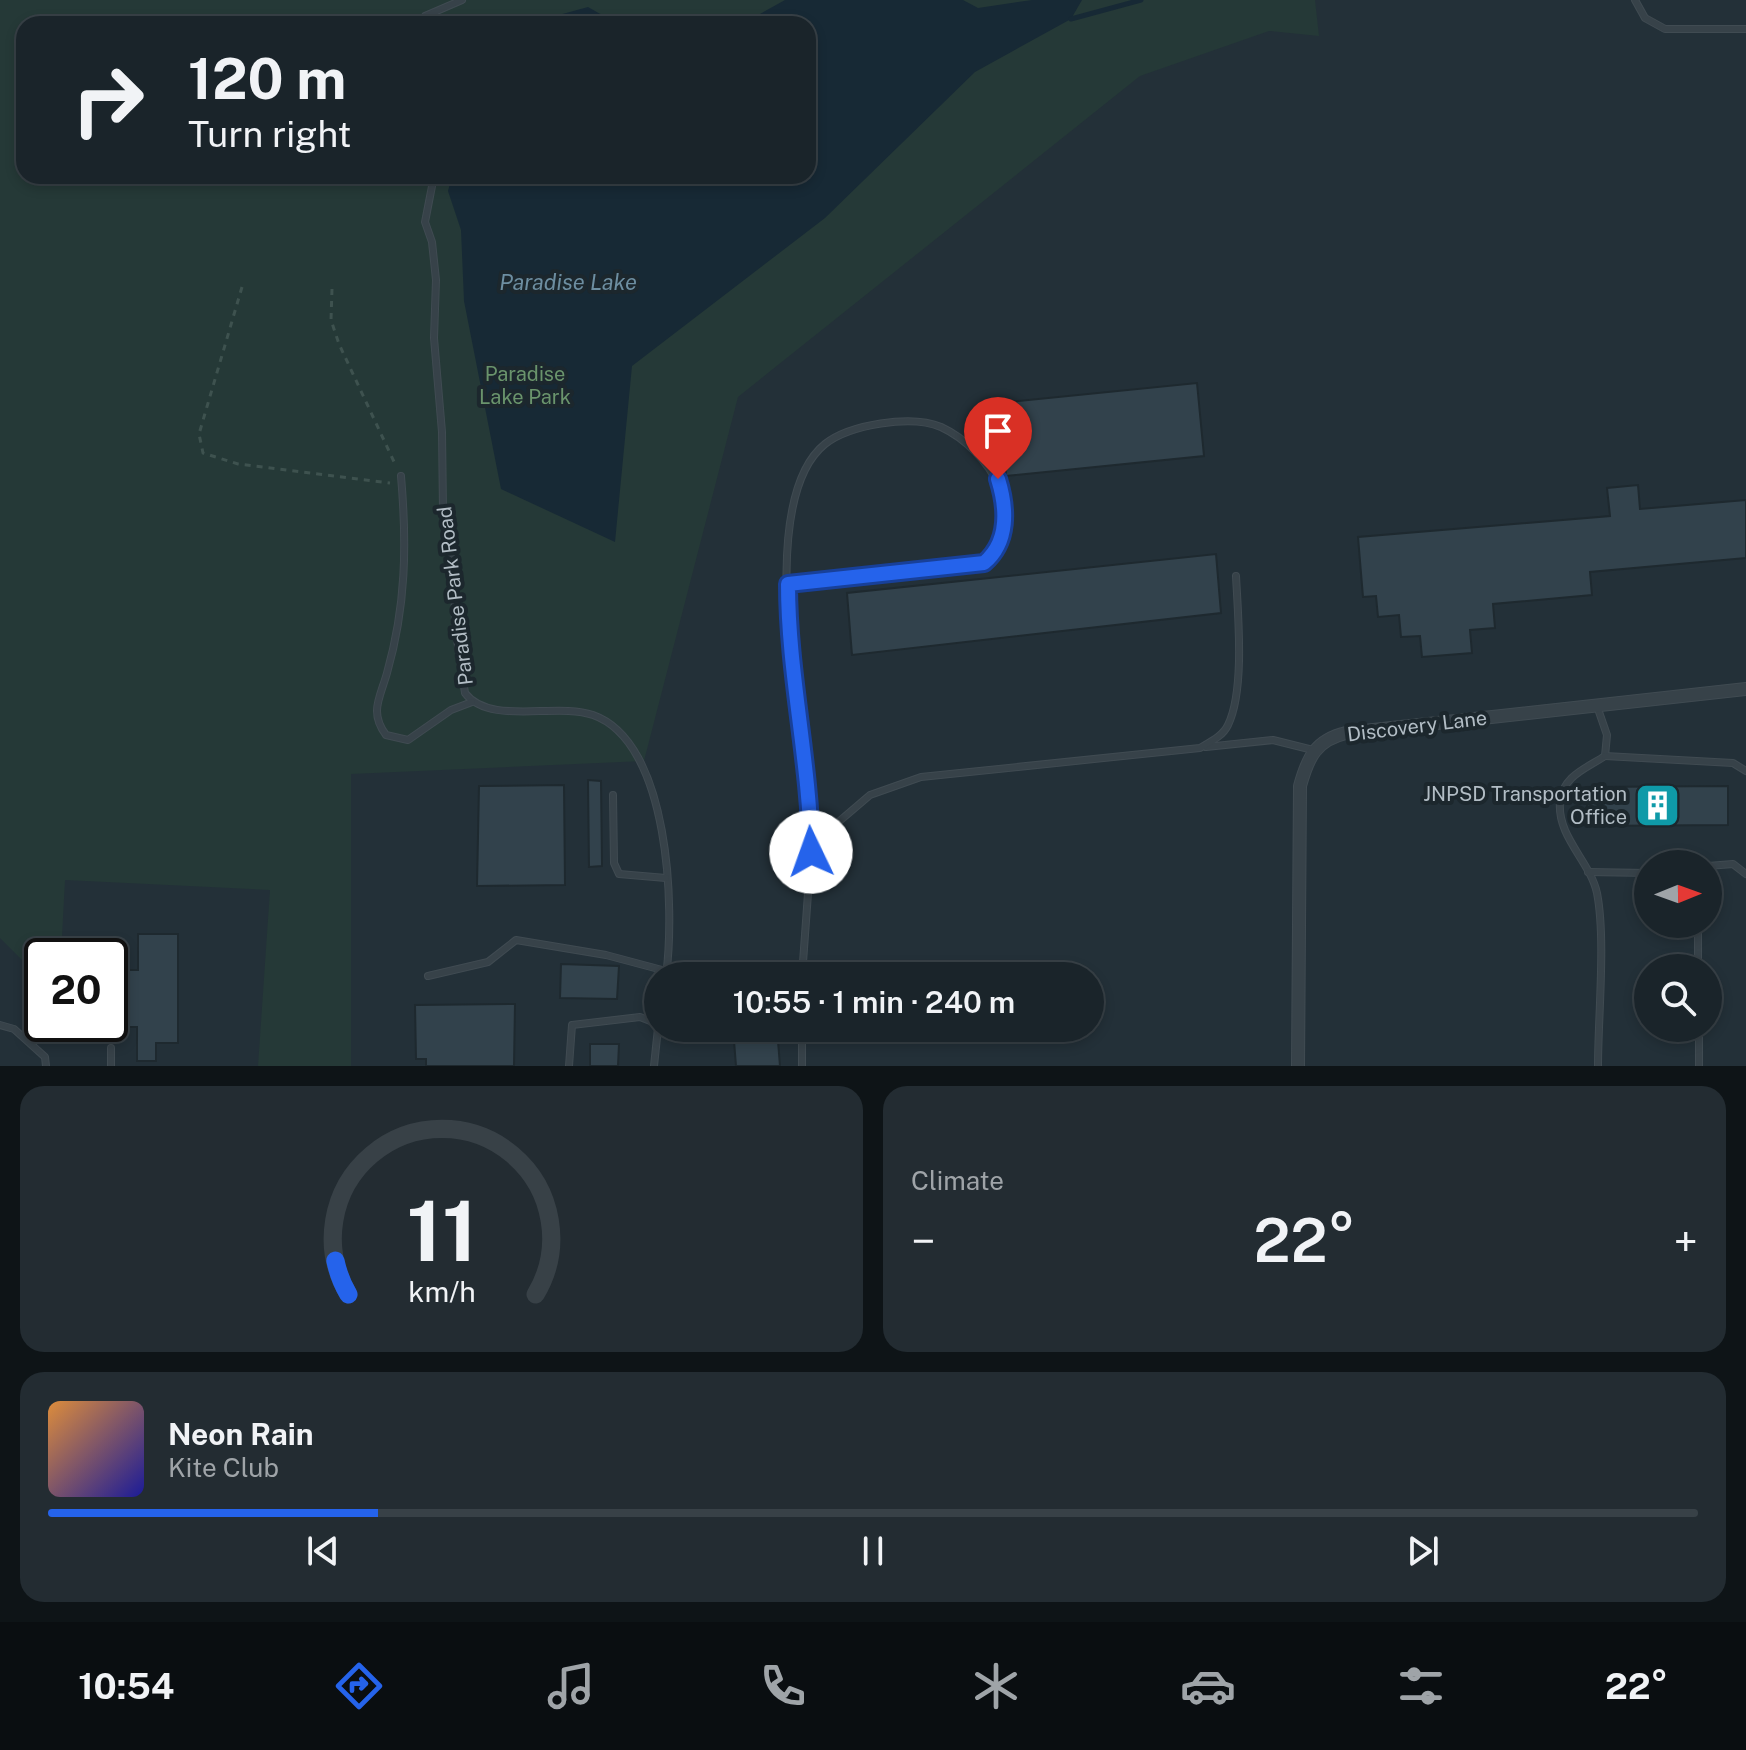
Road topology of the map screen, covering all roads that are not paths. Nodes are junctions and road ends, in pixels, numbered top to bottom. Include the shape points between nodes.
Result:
1 (462, 0) edge
2 (1635, 0) edge
3 (425, 16) edge
4 (1746, 29) edge
5 (432, 184) edge
6 (401, 476) road end
7 (1236, 576) dead end
8 (788, 584) junction
9 (1746, 689) edge
10 (472, 702) junction
11 (1597, 706) junction
12 (1200, 748) junction
13 (1313, 750) junction
14 (1605, 756) junction
15 (1746, 771) edge
16 (613, 795) dead end
17 (811, 852) junction
18 (1722, 865) edge
19 (1745, 870) edge
20 (1588, 872) junction
21 (1634, 873) edge
22 (666, 878) junction
23 (667, 962) edge
24 (803, 962) edge
25 (644, 966) edge
26 (428, 976) dead end
27 (644, 1019) edge
28 (0, 1025) edge
29 (656, 1042) edge
30 (802, 1042) edge
31 (1699, 1042) edge
32 (111, 1048) dead end
33 (46, 1066) edge
34 (111, 1066) edge
35 (569, 1066) edge
36 (654, 1066) edge
37 (802, 1066) edge
38 (1298, 1066) edge
39 (1598, 1066) edge
40 (1699, 1066) edge

1 - 3 lane
2 - 4 lane via 1645,18 1665,29
5 - 10 lane, Paradise Park Road via 425,222 436,280 443,511 454,568 455,626 465,693
6 - 10 lane via 404,597 375,706 376,722 386,735 408,740
7 - 12 lane via 1232,711 1222,733
8 - 8 lane via 790,514 806,466 823,445 848,430 903,422 940,426 987,462 998,479 1004,499 1002,534 996,553 984,563
8 - 17 lane via 788,640
9 - 11 street, Discovery Lane
10 - 22 lane, Paradise Park Road via 490,710 583,712 615,729 644,761 660,818
11 - 13 street, Discovery Lane via 1346,733
11 - 14 lane via 1607,735
12 - 13 lane via 1273,740
12 - 17 lane via 921,777 870,795
13 - 38 street via 1300,786
14 - 15 lane via 1733,763
14 - 20 lane via 1565,784 1560,802 1566,829
16 - 22 lane via 614,863 619,874
17 - 24 lane
18 - 19 lane
20 - 21 lane
20 - 39 lane via 1599,924
22 - 23 lane, Paradise Park Road via 671,931
25 - 26 lane via 516,940 488,962
27 - 35 lane via 572,1025
28 - 33 lane via 14,1029 45,1057
29 - 36 lane
30 - 37 lane
31 - 40 lane
32 - 34 lane

